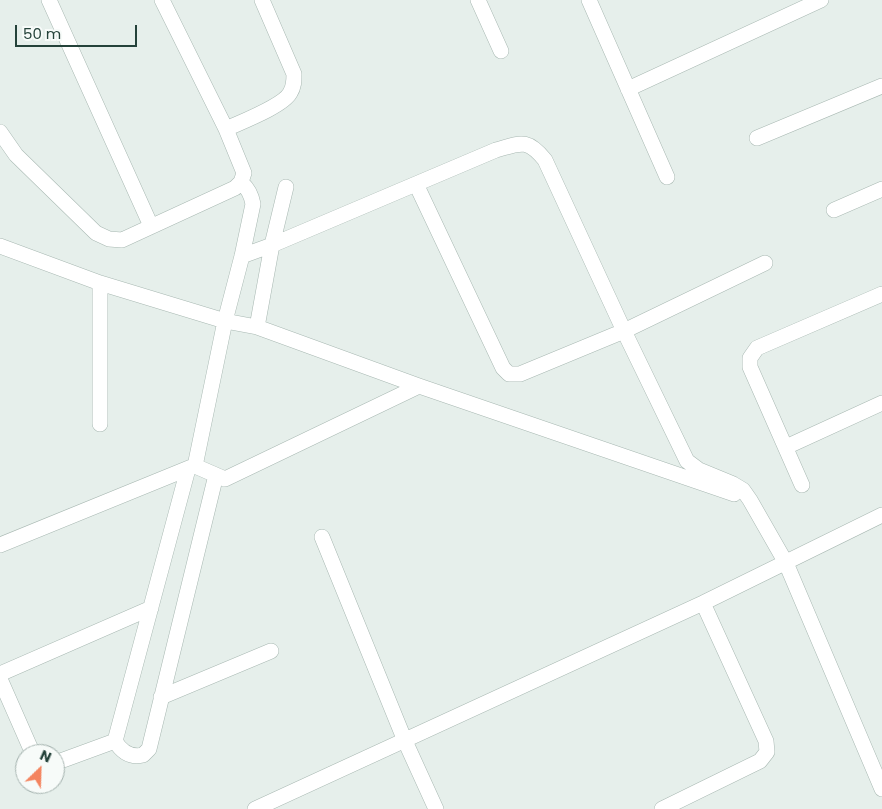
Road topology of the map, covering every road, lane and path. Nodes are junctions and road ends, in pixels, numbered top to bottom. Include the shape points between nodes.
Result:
1 (48, 0) edge
2 (162, 0) edge
3 (262, 0) edge
4 (478, 0) edge
5 (589, 0) edge
6 (821, 0) edge
7 (501, 50) dead end
8 (882, 86) edge
9 (628, 89) junction
10 (226, 129) junction
11 (0, 132) edge
12 (757, 138) dead end
13 (667, 176) dead end
14 (240, 182) junction
15 (416, 184) junction
16 (286, 187) dead end
17 (882, 189) edge
18 (834, 210) dead end
19 (151, 226) junction
20 (272, 245) junction
21 (1, 247) edge
22 (242, 256) junction
23 (765, 263) dead end
24 (100, 283) junction
25 (882, 294) edge
26 (225, 320) junction
27 (257, 327) junction
28 (624, 331) junction
29 (419, 386) junction
30 (882, 402) edge
31 (100, 424) dead end
32 (786, 447) junction
33 (192, 467) junction
34 (216, 475) junction
35 (802, 485) dead end
36 (750, 500) junction
37 (882, 515) edge
38 (322, 536) dead end
39 (0, 545) edge
40 (786, 563) junction
41 (703, 603) junction
42 (151, 608) junction
43 (270, 651) dead end
44 (0, 674) edge
45 (0, 680) edge
46 (161, 697) junction
47 (115, 740) junction
48 (405, 741) junction
49 (29, 744) edge
50 (65, 759) edge
51 (882, 789) edge
52 (256, 809) edge
53 (436, 809) edge
54 (662, 809) edge

1 - 19 street
2 - 10 street
3 - 10 street via 294,74 294,84 282,103
4 - 7 street
5 - 9 street
6 - 9 street
8 - 12 street
9 - 13 street
10 - 14 street via 244,172
11 - 19 street via 16,155 96,232 109,239 122,240
14 - 19 street via 235,188
14 - 22 street via 248,190 253,204
15 - 20 street
15 - 28 street via 496,150 520,143 535,148 544,160
15 - 28 street via 503,368 509,374 520,374
16 - 20 street
17 - 18 street
20 - 22 street
20 - 27 street
21 - 24 street
22 - 26 street
23 - 28 street
24 - 26 street
24 - 31 street
25 - 32 street via 756,348 750,358 750,367
26 - 27 street
26 - 33 street
27 - 29 street
28 - 36 street via 687,461 743,490
29 - 34 street via 225,479
29 - 36 street
30 - 32 street
32 - 35 street
33 - 34 street
33 - 39 street
33 - 42 street
34 - 46 street
36 - 40 street
37 - 40 street
38 - 48 street
40 - 41 street
40 - 51 street
41 - 48 street
41 - 54 street via 766,741 767,752 760,761
42 - 44 street
42 - 47 street
43 - 46 street
45 - 49 street
46 - 47 street via 146,752 133,756 122,750
47 - 50 street
48 - 52 street
48 - 53 street

